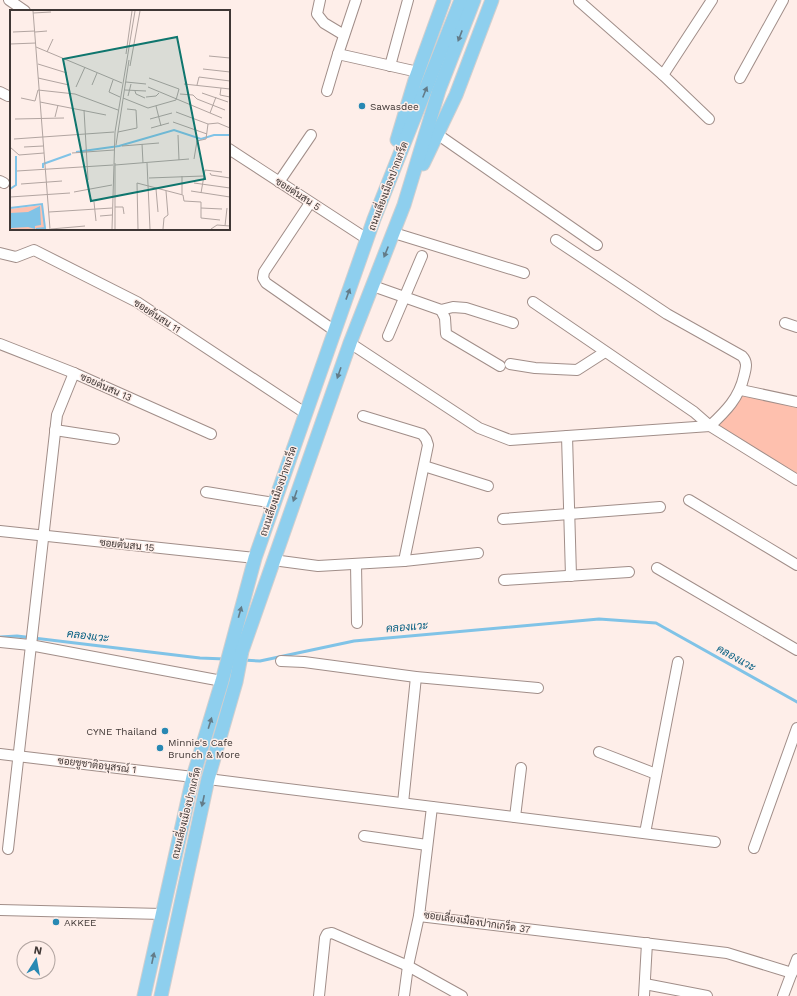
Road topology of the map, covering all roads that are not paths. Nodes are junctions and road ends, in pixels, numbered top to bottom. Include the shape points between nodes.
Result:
1 (9, 0) edge
2 (320, 0) edge
3 (356, 0) edge
4 (408, 0) edge
5 (444, 0) edge
6 (460, 0) edge
7 (474, 0) edge
8 (492, 0) edge
9 (712, 0) edge
10 (783, 0) edge
11 (579, 1) dead end
12 (24, 10) edge
13 (344, 35) junction
14 (338, 54) junction
15 (390, 66) junction
16 (418, 72) junction
17 (663, 76) junction
18 (740, 78) dead end
19 (326, 91) dead end
20 (709, 119) dead end
21 (437, 134) junction
22 (311, 135) dead end
23 (230, 150) edge
24 (279, 182) junction
25 (310, 203) junction
26 (404, 205) junction
27 (374, 219) junction
28 (394, 233) junction
29 (367, 239) junction
30 (556, 240) dead end
31 (597, 245) dead end
32 (0, 253) edge
33 (422, 256) dead end
34 (524, 273) dead end
35 (373, 286) junction
36 (404, 297) junction
37 (532, 302) dead end
38 (441, 310) junction
39 (785, 323) dead end
40 (513, 324) dead end
41 (797, 327) edge
42 (334, 331) junction
43 (388, 336) dead end
44 (350, 343) junction
45 (0, 344) edge
46 (605, 352) junction
47 (74, 373) junction
48 (741, 390) junction
49 (797, 402) edge
50 (305, 413) junction
51 (363, 416) dead end
52 (710, 426) junction
53 (55, 430) junction
54 (211, 434) dead end
55 (567, 436) junction
56 (114, 439) dead end
57 (424, 466) junction
58 (797, 480) edge
59 (488, 486) dead end
60 (206, 492) dead end
61 (689, 500) dead end
62 (274, 503) junction
63 (660, 507) dead end
64 (569, 514) junction
65 (503, 519) dead end
66 (0, 531) edge
67 (43, 536) junction
68 (478, 554) dead end
69 (255, 558) junction
70 (273, 560) junction
71 (404, 561) junction
72 (356, 564) junction
73 (797, 565) edge
74 (657, 568) dead end
75 (629, 572) dead end
76 (571, 576) junction
77 (504, 580) dead end
78 (357, 624) dead end
79 (0, 642) edge
80 (30, 644) junction
81 (797, 650) edge
82 (281, 661) dead end
83 (678, 662) dead end
84 (416, 677) junction
85 (222, 680) junction
86 (538, 688) dead end
87 (797, 728) edge
88 (599, 752) dead end
89 (0, 754) edge
90 (17, 755) junction
91 (521, 768) dead end
92 (656, 774) junction
93 (194, 777) junction
94 (208, 779) junction
95 (403, 803) junction
96 (432, 807) junction
97 (515, 817) junction
98 (645, 833) junction
99 (364, 836) dead end
100 (715, 842) dead end
101 (427, 845) junction
102 (754, 848) dead end
103 (8, 849) dead end
104 (0, 910) edge
105 (162, 914) junction
106 (419, 916) junction
107 (647, 943) junction
108 (797, 959) edge
109 (408, 966) junction
110 (792, 973) junction
111 (645, 984) junction
112 (459, 995) edge
113 (144, 996) edge
114 (161, 996) edge
115 (319, 996) edge
116 (404, 996) edge
117 (644, 996) edge
118 (707, 996) edge
119 (783, 996) edge

1 - 12 street
2 - 13 street via 317,14 324,23
3 - 13 street
4 - 15 street
5 - 16 main road
27 -> 6 main road, ถนนเลี่ยงเมืองปากเกร็ด
7 -> 26 main road, ถนนเลี่ยงเมืองปากเกร็ด via 439,90
8 - 21 main road via 456,94
9 - 17 street
10 - 18 street
11 - 17 street
13 - 14 street
14 - 15 street
14 - 19 street
15 - 16 street
16 - 27 main road
17 - 20 street
21 - 26 main road
21 - 31 street
22 - 24 street
23 - 24 street, ซอยต้นสน 5
24 - 25 street, ซอยต้นสน 5
25 - 29 street, ซอยต้นสน 5
25 - 42 street via 264,272 263,278 266,283
26 - 28 main road, ถนนเลี่ยงเมืองปากเกร็ด
27 - 29 main road, ถนนเลี่ยงเมืองปากเกร็ด
28 - 34 street
28 -> 35 main road, ถนนเลี่ยงเมืองปากเกร็ด
42 -> 29 main road, ถนนเลี่ยงเมืองปากเกร็ด
30 - 48 street via 667,314 742,356 746,360 746,367
32 - 50 street, ซอยต้นสน 11 via 16,257 34,250 136,302
33 - 36 street
35 - 36 street
35 - 44 main road, ถนนเลี่ยงเมืองปากเกร็ด
36 - 38 street
36 - 43 street
37 - 46 street
38 - 40 street via 453,307 466,308
38 - 46 street via 445,318 446,334 505,365 578,370
39 - 41 street
42 - 50 main road, ถนนเลี่ยงเมืองปากเกร็ด
44 - 55 street via 479,428 510,440
44 -> 70 main road, ถนนเลี่ยงเมืองปากเกร็ด
45 - 47 street, ซอยต้นสน 13
46 - 52 street via 694,412
47 - 53 street via 58,409
47 - 54 street, ซอยต้นสน 13
48 - 49 street
48 - 52 street
50 - 62 main road, ถนนเลี่ยงเมืองปากเกร็ด
51 - 57 street via 422,434 428,444
52 - 55 street
52 - 58 street
53 - 56 street
53 - 67 street
55 - 64 street
57 - 59 street
57 - 71 street
60 - 62 street
61 - 73 street
62 - 69 main road, ถนนเลี่ยงเมืองปากเกร็ด
63 - 64 street
64 - 65 street
64 - 76 street
66 - 67 street, ซอยต้นสน 15
67 - 69 street, ซอยต้นสน 15
67 - 80 street
68 - 71 street
85 -> 69 main road, ถนนเลี่ยงเมืองปากเกร็ด
70 - 72 street via 318,566
70 - 94 main road, ถนนเลี่ยงเมืองปากเกร็ด via 242,651 236,682
71 - 72 street
72 - 78 street
74 - 81 street
75 - 76 street
76 - 77 street
79 - 80 street
80 - 85 street
80 - 90 street
82 - 84 street
83 - 92 street
84 - 86 street
84 - 95 street
93 -> 85 main road, ถนนเลี่ยงเมืองปากเกร็ด
87 - 102 street
88 - 92 street
89 - 90 street, ซอยชูชาติอนุสรณ์ 1
90 - 93 street, ซอยชูชาติอนุสรณ์ 1
90 - 103 street
91 - 97 street
92 - 98 street
93 - 105 main road, ถนนเลี่ยงเมืองปากเกร็ด
94 - 95 street
94 -> 114 main road, ถนนเลี่ยงเมืองปากเกร็ด
95 - 96 street
96 - 97 street
96 - 101 street, ซอยเลี่ยงเมืองปากเกร็ด 37
97 - 98 street
98 - 100 street
99 - 101 street
101 - 106 street, ซอยเลี่ยงเมืองปากเกร็ด 37
104 - 105 street
113 -> 105 main road, ถนนเลี่ยงเมืองปากเกร็ด
106 - 107 street, ซอยเลี่ยงเมืองปากเกร็ด 37
106 - 109 street
107 - 110 street, ซอยเลี่ยงเมืองปากเกร็ด 37 via 727,952
107 - 111 street
108 - 110 street
109 - 112 street
109 - 115 street via 332,933 327,934
109 - 116 street
110 - 119 street
111 - 117 street
111 - 118 street

